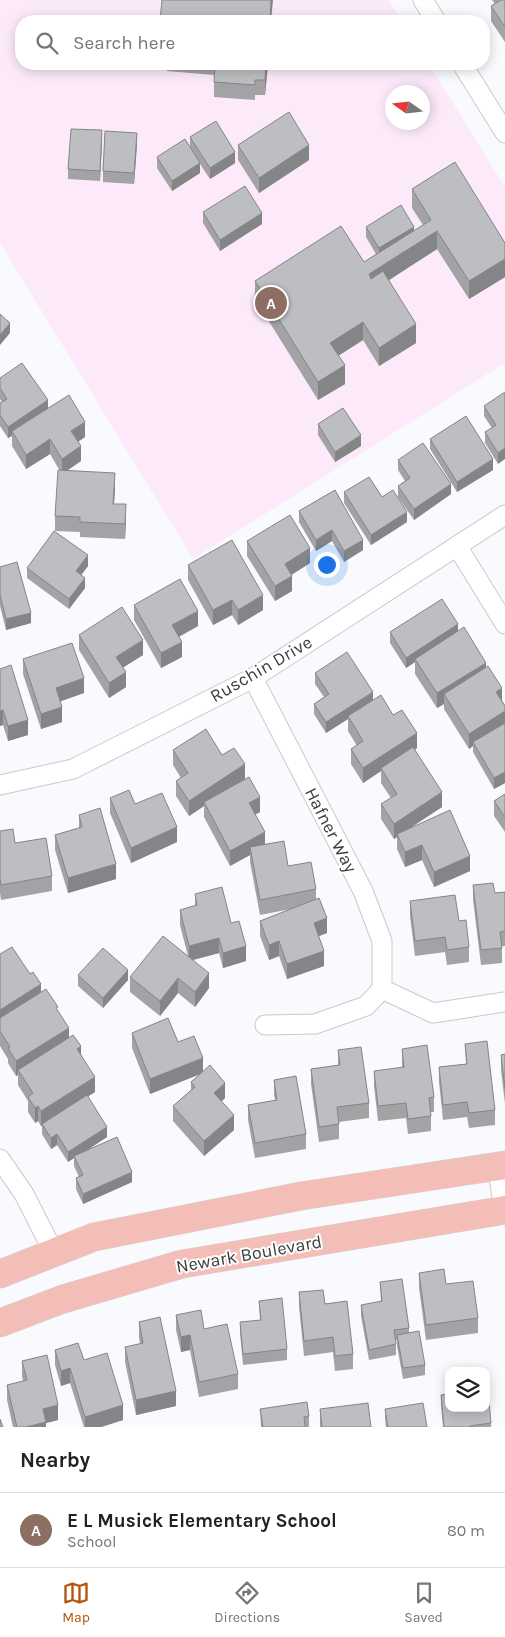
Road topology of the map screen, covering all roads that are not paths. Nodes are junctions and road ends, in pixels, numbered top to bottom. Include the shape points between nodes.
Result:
1 (423, 0) edge
2 (432, 15) edge
3 (466, 70) edge
4 (505, 133) edge
5 (505, 516) edge
6 (456, 546) junction
7 (505, 624) edge
8 (253, 678) junction
9 (0, 785) edge
10 (382, 989) junction
11 (505, 1002) edge
12 (265, 1025) dead end
13 (0, 1159) edge
14 (501, 1166) edge
15 (505, 1211) edge
16 (54, 1253) junction
17 (0, 1274) edge
18 (0, 1323) edge

1 - 2 street
3 - 4 street
5 - 6 street, Ruschin Drive
6 - 7 street
6 - 8 street, Ruschin Drive
8 - 9 street, Ruschin Drive via 73,769
8 - 10 street, Hafner Way via 363,891 382,940
10 - 11 street via 433,1013
10 - 12 street via 366,1006 315,1024
13 - 16 street via 24,1194
14 - 15 street
14 - 16 main road via 301,1196 94,1237
15 - 18 main road, Newark Boulevard via 182,1264
16 - 17 main road

